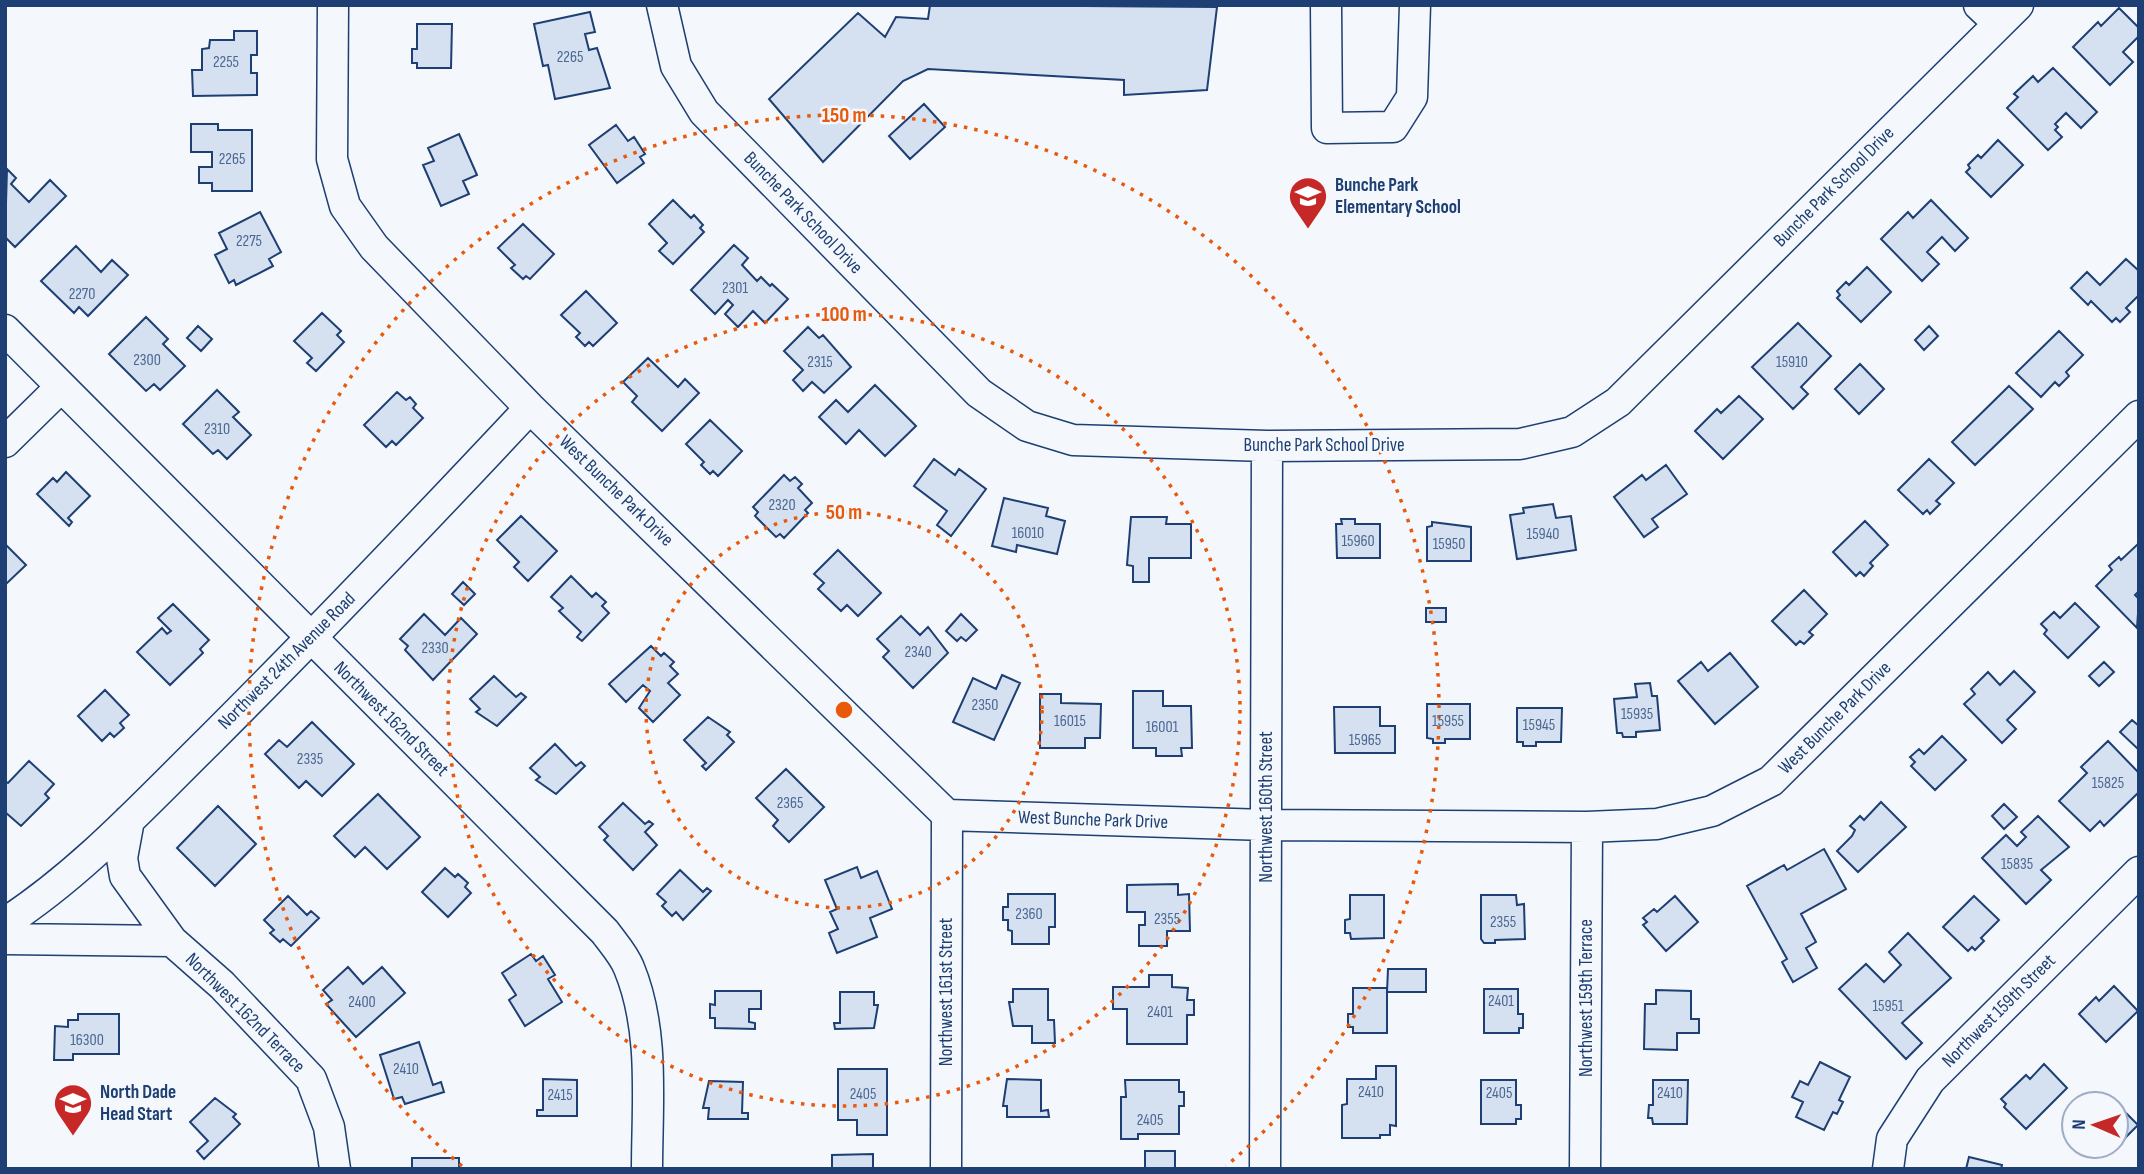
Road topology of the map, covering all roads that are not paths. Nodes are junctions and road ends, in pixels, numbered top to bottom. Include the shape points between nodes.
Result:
1 (334, 5) edge
2 (662, 5) edge
3 (1326, 5) edge
4 (1415, 5) edge
5 (1998, 11) edge
6 (5, 330) edge
7 (61, 387) junction
8 (530, 408) junction
9 (2139, 416) edge
10 (5, 442) edge
11 (1267, 446) junction
12 (311, 639) junction
13 (947, 815) junction
14 (129, 820) junction
15 (1266, 825) junction
16 (1587, 827) junction
17 (78, 868) junction
18 (2139, 872) edge
19 (133, 888) junction
20 (34, 905) junction
21 (5, 923) edge
22 (5, 939) edge
23 (123, 940) junction
24 (42, 942) junction
25 (172, 942) junction
26 (335, 1169) edge
27 (647, 1169) edge
28 (946, 1169) edge
29 (1265, 1169) edge
30 (1585, 1169) edge
31 (1888, 1169) edge

1 - 8 street, West Bunche Park Drive via 332,159 345,206 374,247
2 - 11 street, Bunche Park School Drive via 676,66 704,112 979,393 1027,426 1073,440
3 - 4 street via 1326,128 1393,127 1412,97
5 - 11 street, Bunche Park School Drive via 1618,402 1572,432 1520,444
6 - 7 street, Northwest 162nd Street
7 - 10 street
7 - 12 street, Northwest 162nd Street
8 - 12 street, Northwest 24th Avenue Road
8 - 13 street, West Bunche Park Drive
9 - 16 street, West Bunche Park Drive via 1771,781 1712,811 1657,824
11 - 15 street, Northwest 160th Street
12 - 14 street, Northwest 24th Avenue Road
12 - 27 street, Northwest 162nd Street via 605,932 628,965 642,1004
13 - 15 street, West Bunche Park Drive
13 - 28 street, Northwest 161st Street
14 - 17 street, Northwest 24th Avenue Road
14 - 19 street via 122,858
15 - 16 street, West Bunche Park Drive
15 - 29 street, Northwest 160th Street
16 - 30 street, Northwest 159th Terrace
17 - 19 street via 107,868
17 - 20 street, Northwest 24th Avenue Road
18 - 31 street, Northwest 159th Street via 1930,1080 1892,1139
19 - 23 street via 139,921
19 - 25 street, Northwest 162nd Terrace
20 - 21 street, Northwest 24th Avenue Road
20 - 24 street via 33,922
22 - 24 street, Northwest 162nd Terrace
23 - 24 street, Northwest 162nd Terrace
23 - 25 street, Northwest 162nd Terrace
25 - 26 street, Northwest 162nd Terrace via 222,985 311,1079 329,1126

